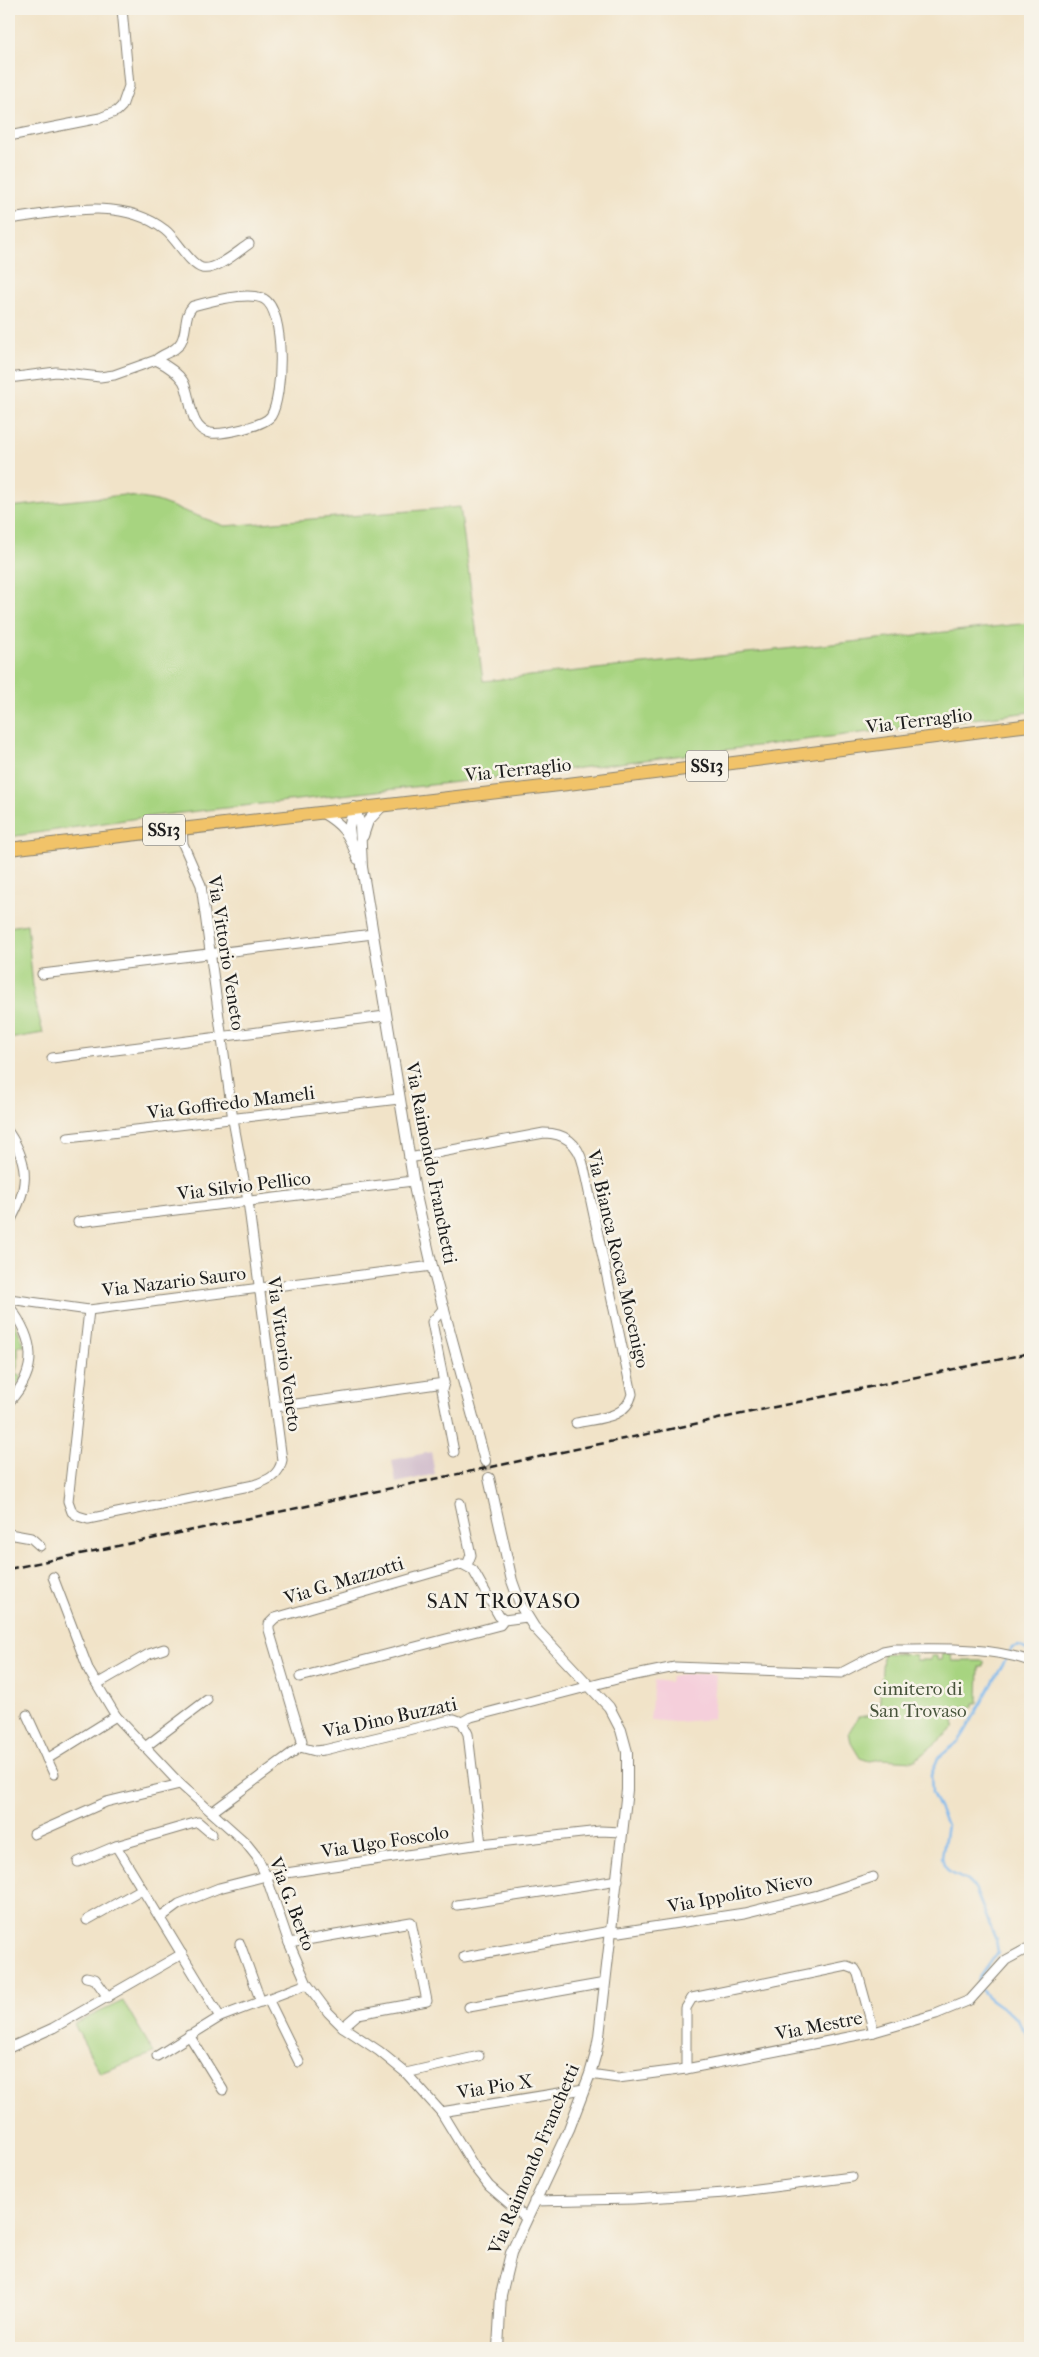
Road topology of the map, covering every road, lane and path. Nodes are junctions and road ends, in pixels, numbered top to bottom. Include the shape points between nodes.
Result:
1 (122, 9) edge
2 (9, 136) edge
3 (9, 219) edge
4 (249, 244) dead end
5 (156, 360) junction
6 (9, 378) edge
7 (1030, 725) edge
8 (384, 804) junction
9 (354, 807) junction
10 (320, 811) junction
11 (182, 828) junction
12 (350, 836) junction
13 (361, 842) junction
14 (9, 849) edge
15 (362, 867) junction
16 (372, 934) junction
17 (211, 953) junction
18 (42, 974) dead end
19 (385, 1016) junction
20 (223, 1037) junction
21 (52, 1058) dead end
22 (399, 1099) junction
23 (234, 1120) junction
24 (9, 1133) edge
25 (68, 1138) dead end
26 (409, 1158) junction
27 (413, 1181) junction
28 (248, 1202) junction
29 (78, 1222) dead end
30 (9, 1223) edge
31 (432, 1266) junction
32 (259, 1288) junction
33 (9, 1299) edge
34 (9, 1306) edge
35 (444, 1308) junction
36 (89, 1310) junction
37 (444, 1383) junction
38 (9, 1402) edge
39 (275, 1407) junction
40 (576, 1423) dead end
41 (454, 1452) dead end
42 (485, 1461) tunnel mouth
43 (489, 1478) tunnel mouth
44 (460, 1503) dead end
45 (9, 1534) edge
46 (40, 1546) dead end
47 (466, 1565) junction
48 (53, 1577) dead end
49 (527, 1617) junction
50 (504, 1620) junction
51 (164, 1649) dead end
52 (1030, 1661) edge
53 (300, 1677) dead end
54 (97, 1684) junction
55 (592, 1686) junction
56 (207, 1700) dead end
57 (26, 1715) dead end
58 (116, 1716) junction
59 (462, 1722) junction
60 (145, 1747) junction
61 (300, 1747) junction
62 (47, 1759) junction
63 (54, 1774) dead end
64 (180, 1784) junction
65 (212, 1812) junction
66 (622, 1832) junction
67 (34, 1834) dead end
68 (212, 1834) dead end
69 (481, 1844) junction
70 (116, 1846) junction
71 (78, 1862) dead end
72 (266, 1876) junction
73 (873, 1877) dead end
74 (618, 1880) junction
75 (142, 1889) junction
76 (457, 1905) dead end
77 (160, 1918) junction
78 (87, 1920) dead end
79 (612, 1931) junction
80 (289, 1943) junction
81 (240, 1944) dead end
82 (1030, 1947) edge
83 (182, 1954) junction
84 (464, 1957) dead end
85 (86, 1977) dead end
86 (605, 1983) junction
87 (307, 1984) junction
88 (108, 1997) junction
89 (265, 2000) junction
90 (469, 2008) dead end
91 (220, 2017) junction
92 (343, 2027) junction
93 (874, 2032) junction
94 (189, 2035) junction
95 (9, 2048) edge
96 (157, 2056) dead end
97 (479, 2056) dead end
98 (299, 2062) dead end
99 (686, 2069) junction
100 (406, 2073) junction
101 (590, 2074) junction
102 (584, 2089) junction
103 (223, 2090) dead end
104 (441, 2112) junction
105 (852, 2177) dead end
106 (534, 2200) junction
107 (526, 2218) junction
108 (498, 2348) edge

1 - 2 street via 129,86 122,106 100,118
3 - 4 street via 83,209 123,212 163,228 194,263 203,268 214,266
5 - 5 street via 183,381 196,422 202,430 210,433 262,423 274,410 280,342 277,321 270,304 264,299 250,295 193,306 186,317 186,330 180,344
5 - 6 street via 100,378 56,372
7 - 8 main road, Via Terraglio / SS13 via 577,783
8 - 9 main road, Via Terraglio / SS13
8 - 13 street, Via Raimondo Franchetti via 368,821
9 - 10 main road, Via Terraglio / SS13
9 - 12 street, Via Raimondo Franchetti
9 - 13 street, Via Raimondo Franchetti via 360,824
10 - 11 main road, Via Terraglio / SS13
10 - 12 street, Via Raimondo Franchetti
11 - 14 main road, Via Terraglio / SS13
11 - 17 street, Via Vittorio Veneto via 183,844 199,879
12 - 15 street, Via Raimondo Franchetti
13 - 15 street, Via Raimondo Franchetti
15 - 16 street, Via Raimondo Franchetti
16 - 17 street
16 - 19 street, Via Raimondo Franchetti
17 - 18 street
17 - 20 street, Via Vittorio Veneto
19 - 20 street
19 - 22 street, Via Raimondo Franchetti
20 - 21 street
20 - 23 street, Via Vittorio Veneto
22 - 23 street, Via Goffredo Mameli
22 - 26 street, Via Raimondo Franchetti
23 - 25 street, Via Goffredo Mameli
23 - 28 street, Via Vittorio Veneto
24 - 30 street via 21,1158 25,1185
26 - 27 street, Via Raimondo Franchetti
26 - 40 street, Via Bianca Rocca Mocenigo via 544,1133 556,1133 575,1145 583,1164 632,1394 630,1403 619,1414
27 - 28 street, Via Silvio Pellico
27 - 31 street, Via Raimondo Franchetti
28 - 29 street, Via Silvio Pellico
28 - 32 street, Via Vittorio Veneto
31 - 32 street, Via Nazario Sauro
31 - 35 street, Via Raimondo Franchetti
32 - 36 street, Via Nazario Sauro
32 - 39 street, Via Vittorio Veneto
33 - 36 street, Via Nazario Sauro
34 - 38 street via 27,1335 31,1358 22,1386
35 - 37 street via 432,1322
35 - 42 street, Via Raimondo Franchetti
36 - 39 street, Via Vittorio Veneto via 68,1501 72,1512 78,1516 88,1518 111,1514 266,1481 278,1473 282,1460
37 - 39 street
37 - 41 street via 442,1390
43 - 49 street, Via Raimondo Franchetti via 512,1581
44 - 47 street via 471,1555
45 - 46 street via 31,1538
47 - 50 street via 473,1570
47 - 61 street, Via G. Mazzotti via 456,1564 275,1618 269,1624 302,1741
48 - 54 street, Via G. Berto
49 - 50 street
49 - 55 street, Via Raimondo Franchetti
50 - 53 street via 500,1625
51 - 54 street via 149,1654
52 - 55 street, Via Dino Buzzati via 974,1648 894,1649 883,1650 841,1673 675,1667
54 - 58 street, Via G. Berto
55 - 59 street, Via Dino Buzzati via 470,1717
55 - 66 street, Via Raimondo Franchetti via 616,1717 627,1752 629,1776
56 - 60 street
57 - 62 street
58 - 60 street, Via G. Berto
58 - 62 street
59 - 61 street, Via Dino Buzzati via 454,1720 324,1750
59 - 69 street via 468,1734
60 - 64 street, Via G. Berto
61 - 65 street, Via Dino Buzzati
62 - 63 street
64 - 65 street, Via G. Berto
64 - 67 street via 106,1802
65 - 72 street, Via G. Berto via 245,1842
66 - 69 street, Via Ugo Foscolo via 600,1831
66 - 74 street, Via Raimondo Franchetti
68 - 70 street via 198,1822
69 - 72 street, Via Ugo Foscolo
70 - 71 street
70 - 75 street
72 - 77 street, Via Ugo Foscolo via 220,1888 180,1904
72 - 80 street, Via G. Berto
73 - 79 street, Via Ippolito Nievo via 818,1895 744,1913
74 - 76 street
74 - 79 street, Via Raimondo Franchetti
75 - 77 street
75 - 78 street
77 - 83 street
79 - 84 street
79 - 86 street, Via Raimondo Franchetti
80 - 87 street, Via G. Berto
80 - 92 street via 411,1922 427,2001 358,2014
81 - 89 street
82 - 93 street, Via Mestre via 1006,1960 979,1992 963,2004
83 - 88 street
83 - 91 street
85 - 88 street via 95,1979
86 - 90 street
86 - 101 street, Via Raimondo Franchetti via 600,2036
87 - 89 street
87 - 92 street, Via G. Berto
88 - 95 street
89 - 91 street
89 - 98 street
91 - 94 street
92 - 100 street, Via G. Berto via 379,2050
93 - 99 street, Via Mestre
93 - 99 street via 858,1974 847,1966 692,1998 686,2008
94 - 96 street
94 - 103 street
97 - 100 street
99 - 101 street, Via Mestre via 618,2078
100 - 104 street, Via G. Berto
101 - 102 street, Via Raimondo Franchetti
102 - 104 street, Via Pio X
102 - 106 street, Via Raimondo Franchetti via 569,2129
104 - 107 street, Via G. Berto via 489,2186
105 - 106 street via 716,2194
106 - 107 street, Via Raimondo Franchetti
107 - 108 street, Via Raimondo Franchetti via 503,2284

